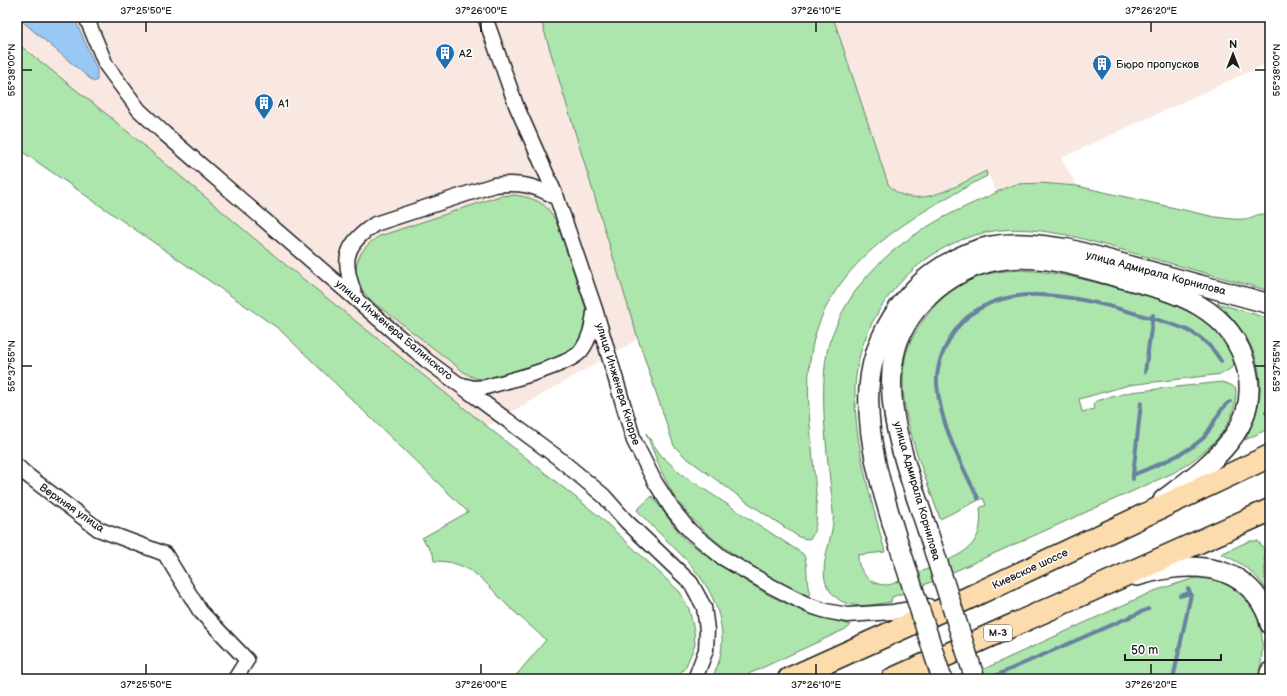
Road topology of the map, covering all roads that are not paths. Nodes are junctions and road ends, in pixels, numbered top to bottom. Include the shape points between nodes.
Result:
1 (86, 17) edge
2 (485, 17) edge
3 (557, 198) junction
4 (356, 300) junction
5 (1270, 304) edge
6 (595, 309) junction
7 (458, 383) junction
8 (1270, 456) edge
9 (17, 466) edge
10 (1270, 510) edge
11 (1140, 517) junction
12 (1103, 587) junction
13 (964, 600) junction
14 (1270, 624) edge
15 (1270, 672) edge
16 (235, 679) edge
17 (695, 679) edge
18 (789, 679) edge
19 (893, 679) edge
20 (942, 679) edge
21 (975, 679) edge
22 (1269, 679) edge

1 - 4 street, улица Инженера Балинского via 106,65 139,110
2 - 3 street, улица Инженера Кнорре via 516,105
3 - 4 street via 540,188 512,183 494,184 375,224 360,234 347,256 349,280
3 - 6 street, улица Инженера Кнорре
4 - 7 street, улица Инженера Балинского via 426,360
5 - 20 main road, улица Адмирала Корнилова, bridge via 1069,249 1009,244 991,246 960,257 933,272 912,292 887,326 875,353 871,370 869,406 873,447 880,480
6 - 7 street via 591,332 586,343 580,352 565,362 486,387 474,388
6 - 13 street, улица Инженера Кнорре via 634,441 680,520 701,541 723,558 771,586 826,611 847,615 893,612
7 - 17 street, улица Инженера Балинского via 557,457 604,496 626,521 691,583 704,607 707,630 706,650
8 - 11 highway, Киевское шоссе
9 - 16 street, Верхняя улица via 98,529 165,554 200,611 247,660
10 - 12 highway, М-3
11 - 13 highway, Киевское шоссе
11 - 21 main road, улица Адмирала Корнилова, bridge via 1197,474 1235,434 1248,405 1249,390 1244,355 1238,342 1220,320 1194,302 1170,292 1066,264 1037,259 1010,258 980,265 942,284 916,311 897,345 892,373 893,405 927,529
12 - 14 main road via 1164,570 1213,568 1232,575 1248,586 1262,605
12 - 19 highway, М-3
13 - 18 highway, Киевское шоссе
15 - 22 main road

